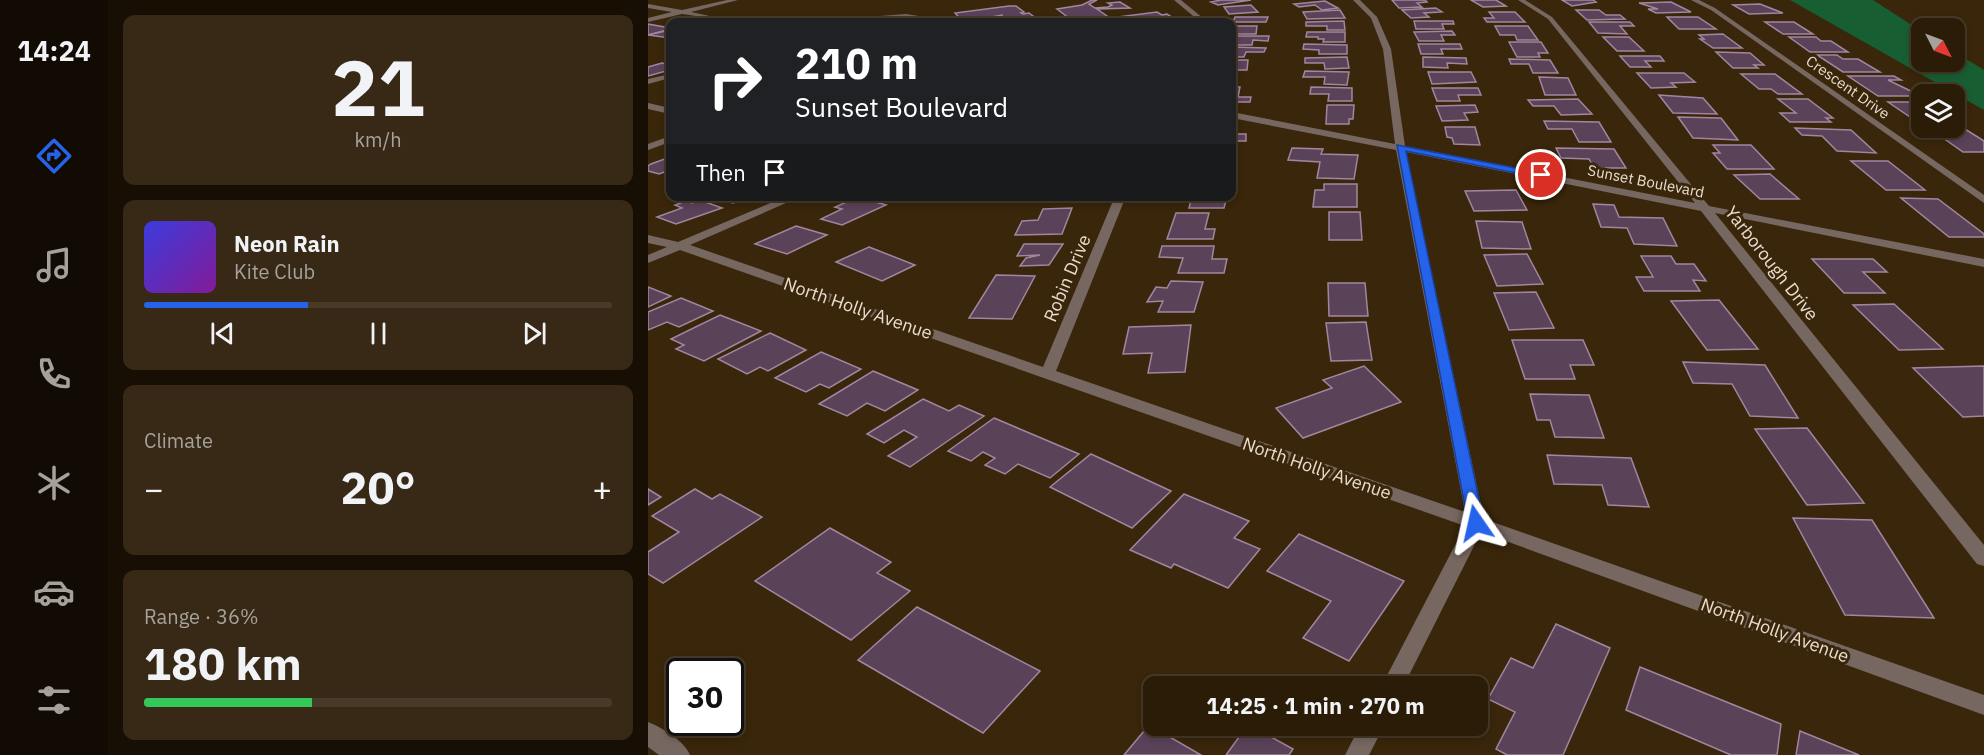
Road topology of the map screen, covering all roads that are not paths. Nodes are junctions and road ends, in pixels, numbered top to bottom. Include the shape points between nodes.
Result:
1 (710, 0) edge
2 (735, 0) edge
3 (1177, 0) edge
4 (1356, 0) edge
5 (1521, 0) edge
6 (1694, 0) edge
7 (680, 3) dead end
8 (648, 6) edge
9 (681, 12) junction
10 (713, 18) edge
11 (882, 18) edge
12 (922, 18) edge
13 (1200, 18) edge
14 (648, 20) edge
15 (666, 77) edge
16 (648, 82) edge
17 (648, 106) edge
18 (666, 110) edge
19 (1236, 116) edge
20 (666, 140) edge
21 (648, 147) edge
22 (1401, 147) junction
23 (1984, 200) edge
24 (785, 201) edge
25 (1119, 201) edge
26 (1705, 208) junction
27 (648, 239) edge
28 (680, 246) junction
29 (648, 259) edge
30 (1984, 263) edge
31 (1047, 374) junction
32 (1476, 523) junction
33 (1984, 559) edge
34 (1398, 676) edge
35 (1984, 705) edge
36 (648, 733) edge
37 (1367, 736) edge
38 (678, 755) edge
39 (1357, 755) edge

1 - 7 street
2 - 9 street
3 - 13 street
4 - 22 street via 1374,17 1387,49
5 - 26 street, Yarborough Drive via 1550,18
6 - 23 street, Crescent Drive via 1713,9
8 - 9 street
9 - 10 street
9 - 14 street
11 - 12 street
15 - 16 street
17 - 18 street
19 - 22 street, Sunset Boulevard
20 - 21 street
22 - 26 street, Sunset Boulevard
22 - 32 street
24 - 28 street
25 - 31 street, Robin Drive
26 - 30 street, Sunset Boulevard
26 - 33 street, Yarborough Drive
27 - 28 street, North Holly Avenue
28 - 29 street
28 - 31 street, North Holly Avenue
31 - 32 street, North Holly Avenue
32 - 34 street
32 - 35 street, North Holly Avenue
36 - 38 street
37 - 39 street

